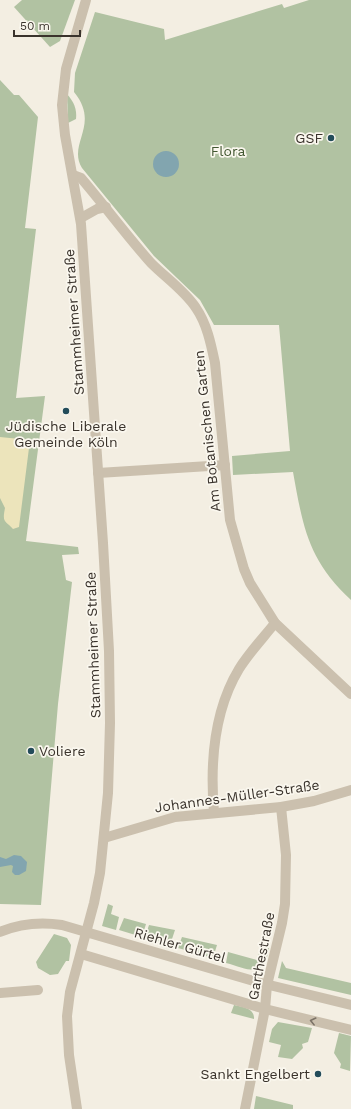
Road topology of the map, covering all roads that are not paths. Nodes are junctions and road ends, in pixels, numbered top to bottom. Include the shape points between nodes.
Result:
1 (86, 0) edge
2 (73, 176) junction
3 (106, 207) junction
4 (81, 218) junction
5 (225, 465) junction
6 (98, 473) junction
7 (275, 623) junction
8 (351, 694) edge
9 (351, 790) edge
10 (281, 807) junction
11 (214, 812) junction
12 (104, 838) junction
13 (0, 932) edge
14 (86, 932) junction
15 (81, 954) junction
16 (267, 985) junction
17 (34, 990) dead end
18 (0, 993) edge
19 (351, 1006) edge
20 (266, 1009) junction
21 (351, 1030) edge
22 (77, 1109) edge
23 (245, 1109) edge

1 - 2 street, Stammheimer Straße via 69,56 63,87 63,126
2 - 3 street, Am Botanischen Garten via 82,178
2 - 4 street, Stammheimer Straße
3 - 4 street
3 - 5 street, Am Botanischen Garten via 150,261 189,298 205,325 215,363
4 - 6 street, Stammheimer Straße
5 - 6 street
5 - 7 street, Am Botanischen Garten via 230,520 238,553 250,583
6 - 12 street, Stammheimer Straße via 109,651 110,723
7 - 8 street, Am Botanischen Garten
7 - 11 street via 239,670 222,712 216,735 212,770
9 - 10 street, Johannes-Müller-Straße
10 - 11 street, Johannes-Müller-Straße
10 - 16 street, Garthestraße via 286,855 285,904
11 - 12 street, Johannes-Müller-Straße via 169,818
12 - 14 street, Stammheimer Straße via 95,898
13 - 14 street, Riehler Gürtel via 19,926 45,924 62,925
14 - 15 street, Stammheimer Straße
14 - 16 street, Riehler Gürtel
15 - 20 street
15 - 22 street, Stammheimer Straße via 70,992 67,1016 69,1055
16 - 19 street, Riehler Gürtel
16 - 20 street, Garthestraße
17 - 18 street
21 -> 20 street
20 - 23 street, Garthestraße

